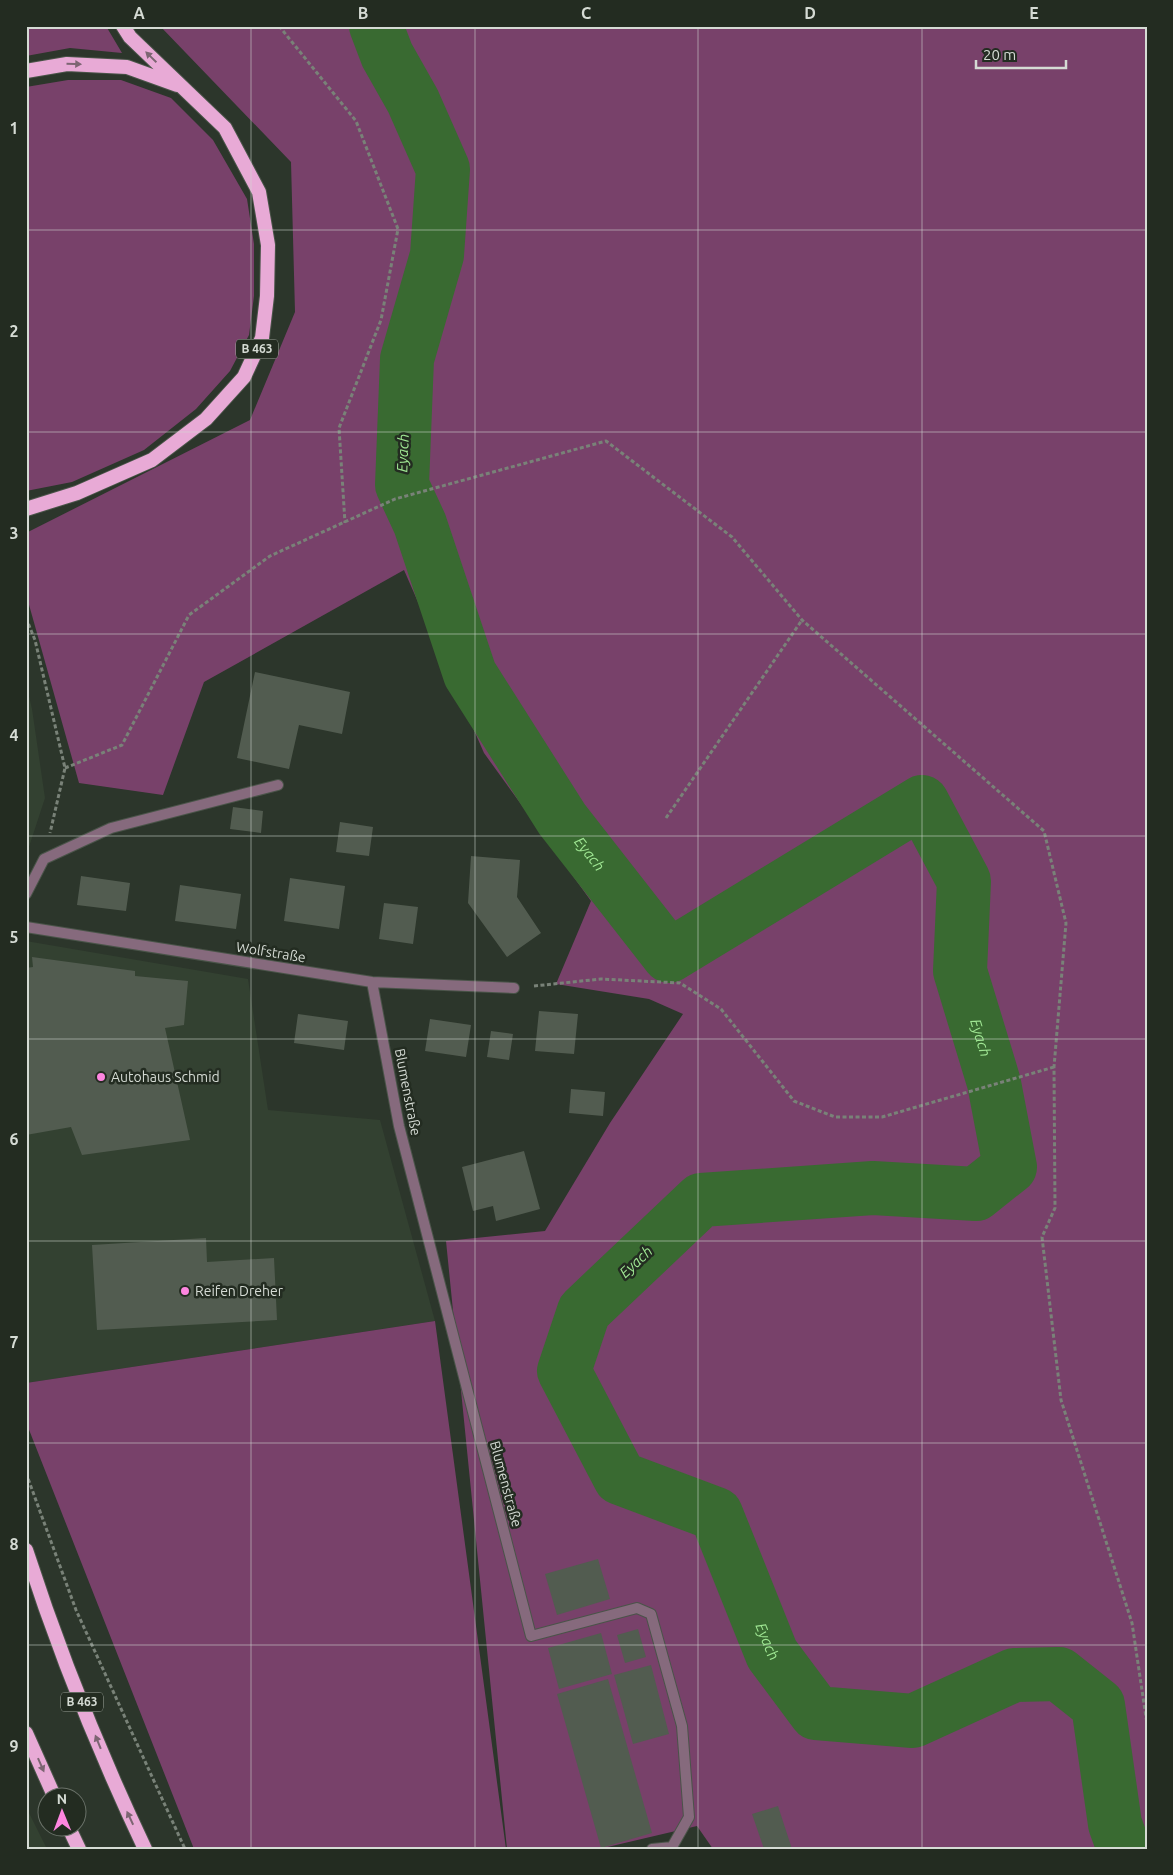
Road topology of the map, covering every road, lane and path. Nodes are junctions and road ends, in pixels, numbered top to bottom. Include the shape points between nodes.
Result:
1 (123, 26) edge
2 (279, 26) edge
3 (26, 71) edge
4 (182, 86) junction
5 (26, 509) edge
6 (345, 523) junction
7 (26, 618) edge
8 (802, 620) junction
9 (65, 768) junction
10 (278, 785) dead end
11 (666, 818) dead end
12 (44, 860) junction
13 (26, 894) edge
14 (26, 927) edge
15 (372, 982) junction
16 (514, 988) joint
17 (1054, 1067) junction
18 (26, 1474) edge
19 (26, 1550) edge
20 (1147, 1724) edge
21 (26, 1734) edge
22 (50, 1788) edge
23 (145, 1849) edge
24 (185, 1849) edge
25 (652, 1849) edge

4 -> 1 highway, B 463 via 130,37
2 - 6 path via 356,121 398,229 381,320 339,428
3 -> 4 highway via 67,64 127,67
4 - 5 highway, B 463 via 225,128 259,192 268,245 262,338 244,377 206,419 152,460 77,493
6 - 8 path via 395,499 606,441 732,537
6 - 9 path via 270,556 189,615 122,745
7 - 9 path via 35,640
8 - 11 path
8 - 17 path via 1044,831 1066,923
9 - 12 path
10 - 12 street via 111,828
12 - 13 street
14 - 15 street, Wolfstraße
15 - 16 street, Wolfstraße
15 - 25 street, Blumenstraße via 399,1126 531,1636 637,1608 650,1614 682,1726 689,1817 672,1847
16 - 17 path via 600,979 680,983 721,1009 794,1101 835,1117 882,1117
17 - 20 path via 1055,1208 1042,1237 1061,1400 1132,1623
18 - 24 path via 76,1610
23 -> 19 highway, B 463 via 116,1787 48,1617
21 -> 22 highway

